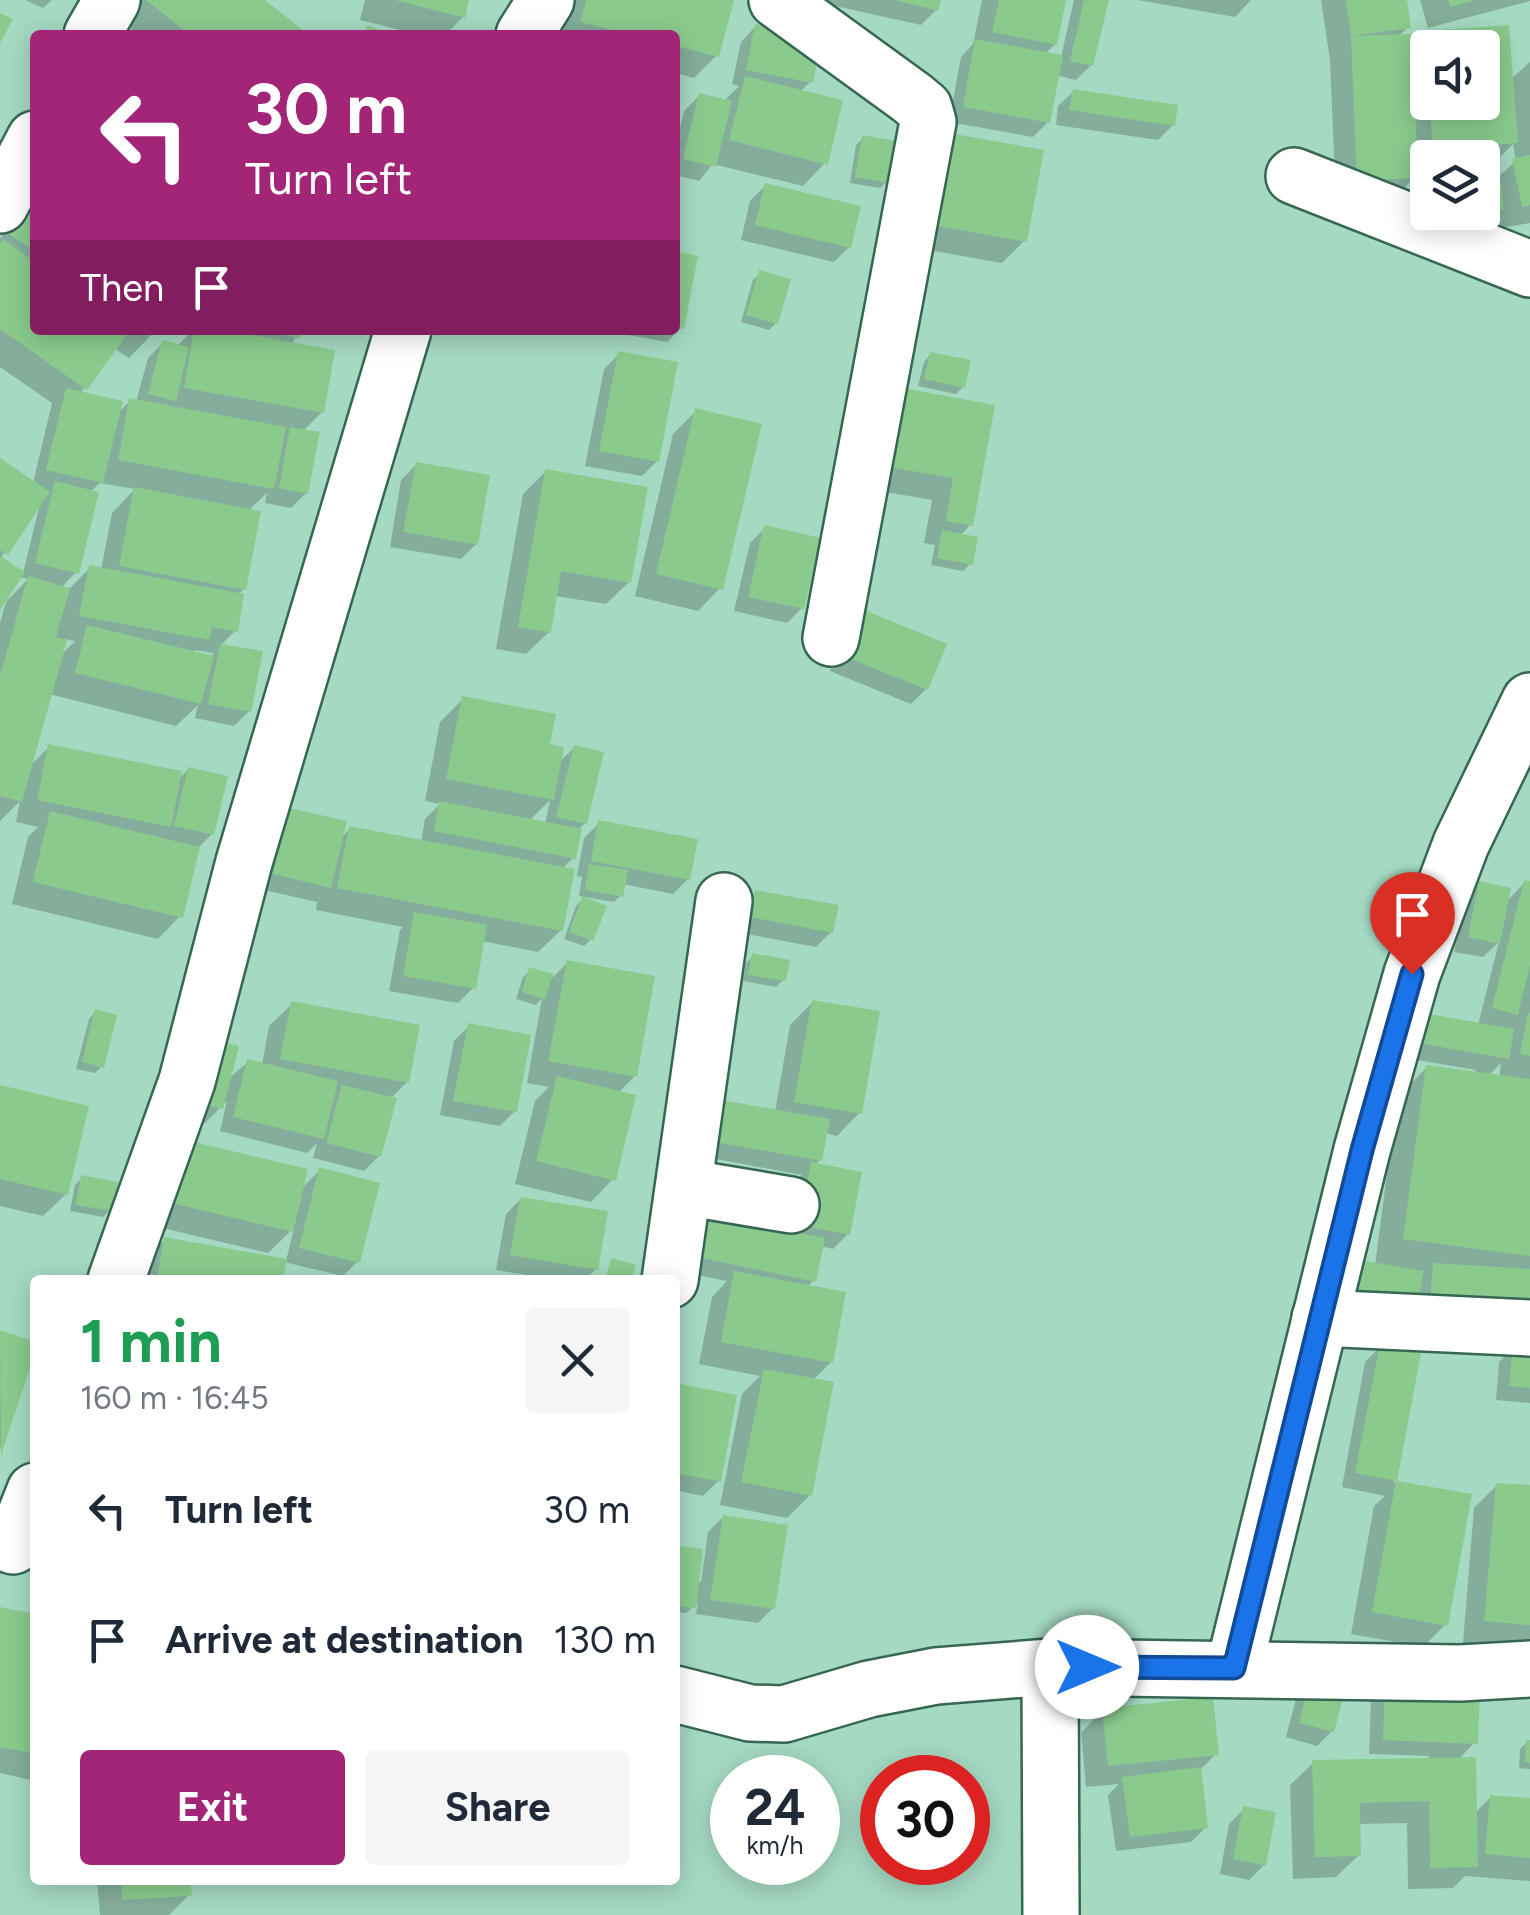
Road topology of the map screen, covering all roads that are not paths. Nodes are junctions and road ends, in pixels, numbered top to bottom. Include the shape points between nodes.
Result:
1 (112, 0) edge
2 (546, 0) edge
3 (777, 0) edge
4 (95, 30) edge
5 (527, 30) edge
6 (30, 148) edge
7 (1294, 176) dead end
8 (0, 205) edge
9 (1530, 269) edge
10 (402, 335) edge
11 (830, 638) dead end
12 (1530, 701) edge
13 (724, 901) dead end
14 (684, 1187) junction
15 (791, 1205) dead end
16 (118, 1275) edge
17 (671, 1275) edge
18 (1320, 1318) junction
19 (1530, 1328) edge
20 (30, 1506) edge
21 (16, 1546) edge
22 (1050, 1667) junction
23 (1234, 1668) junction
24 (1530, 1669) edge
25 (680, 1695) edge
26 (1052, 1915) edge

1 - 4 street
2 - 5 street
3 - 11 street via 912,98 928,122
6 - 8 street
7 - 9 street
10 - 16 street via 244,862 187,1081
12 - 18 street via 1461,844 1412,974
13 - 14 street
14 - 15 street
14 - 17 street
18 - 19 street
18 - 23 street
20 - 21 street
22 - 23 street
22 - 25 street via 936,1676 784,1714 750,1713
22 - 26 street
23 - 24 street

